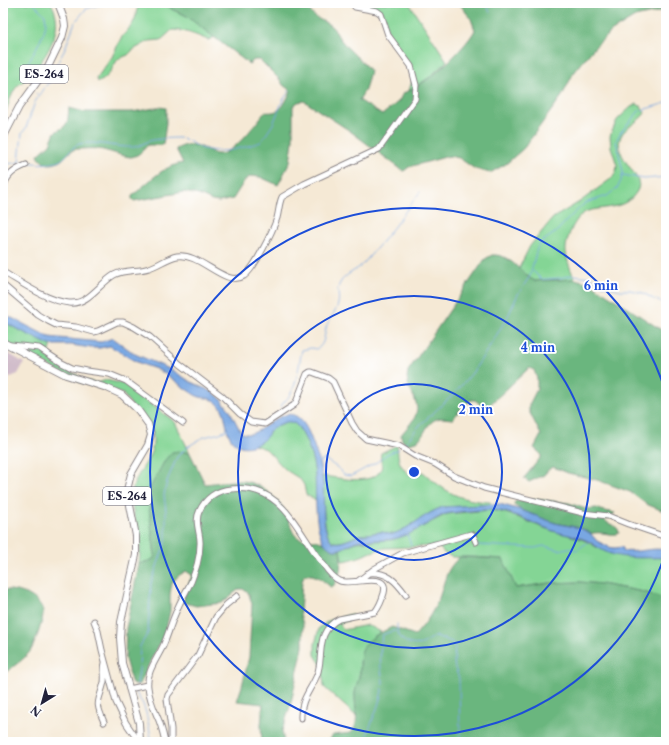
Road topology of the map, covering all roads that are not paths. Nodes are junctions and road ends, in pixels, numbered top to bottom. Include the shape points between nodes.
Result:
1 (58, 3) edge
2 (352, 3) edge
3 (3, 138) edge
4 (26, 165) dead end
5 (3, 188) edge
6 (3, 272) edge
7 (3, 284) edge
8 (5, 344) edge
9 (183, 423) dead end
10 (666, 537) edge
11 (476, 542) dead end
12 (367, 573) junction
13 (357, 582) junction
14 (237, 596) dead end
15 (406, 596) dead end
16 (94, 621) dead end
17 (105, 661) junction
18 (145, 686) junction
19 (131, 688) junction
20 (301, 718) dead end
21 (104, 722) dead end
22 (140, 741) edge
23 (165, 742) edge
24 (170, 742) edge

1 - 3 main road, ES-264 via 65,26 60,43 44,75 19,107
2 - 6 street via 355,7 378,11 381,14 388,35 411,66 416,85 415,99 379,149 282,197 274,225 246,275 237,279 231,278 190,257 179,256 148,269 118,273 87,298 70,304 43,295
4 - 5 street via 12,172
7 - 10 street via 38,315 56,325 94,332 117,322 134,327 150,337 251,422 265,424 294,405 307,374 312,372 333,382 357,432 366,439 399,446 454,476 484,488 583,513 608,516
8 - 9 street via 39,348 72,368 117,377 132,385
8 - 19 main road, ES-264 via 66,375 122,395 131,402 148,424 151,435 148,445 131,474 127,490 136,554 121,622 120,638 122,663
11 - 12 street via 471,534 409,551
12 - 13 street
12 - 15 street via 389,577
13 - 18 street via 342,582 333,577 313,552 286,510 271,497 243,487 216,492 198,514 196,520 200,558
13 - 20 street via 373,579 382,584 384,591 380,605 373,613 338,619 328,629 324,636 317,675 304,700
14 - 24 street via 216,617 198,655 168,695
16 - 17 street
17 - 21 street via 104,681 98,699 98,709
17 - 22 street via 116,702 126,724
18 - 19 street
18 - 23 street
19 - 22 main road, ES-264 via 139,723

